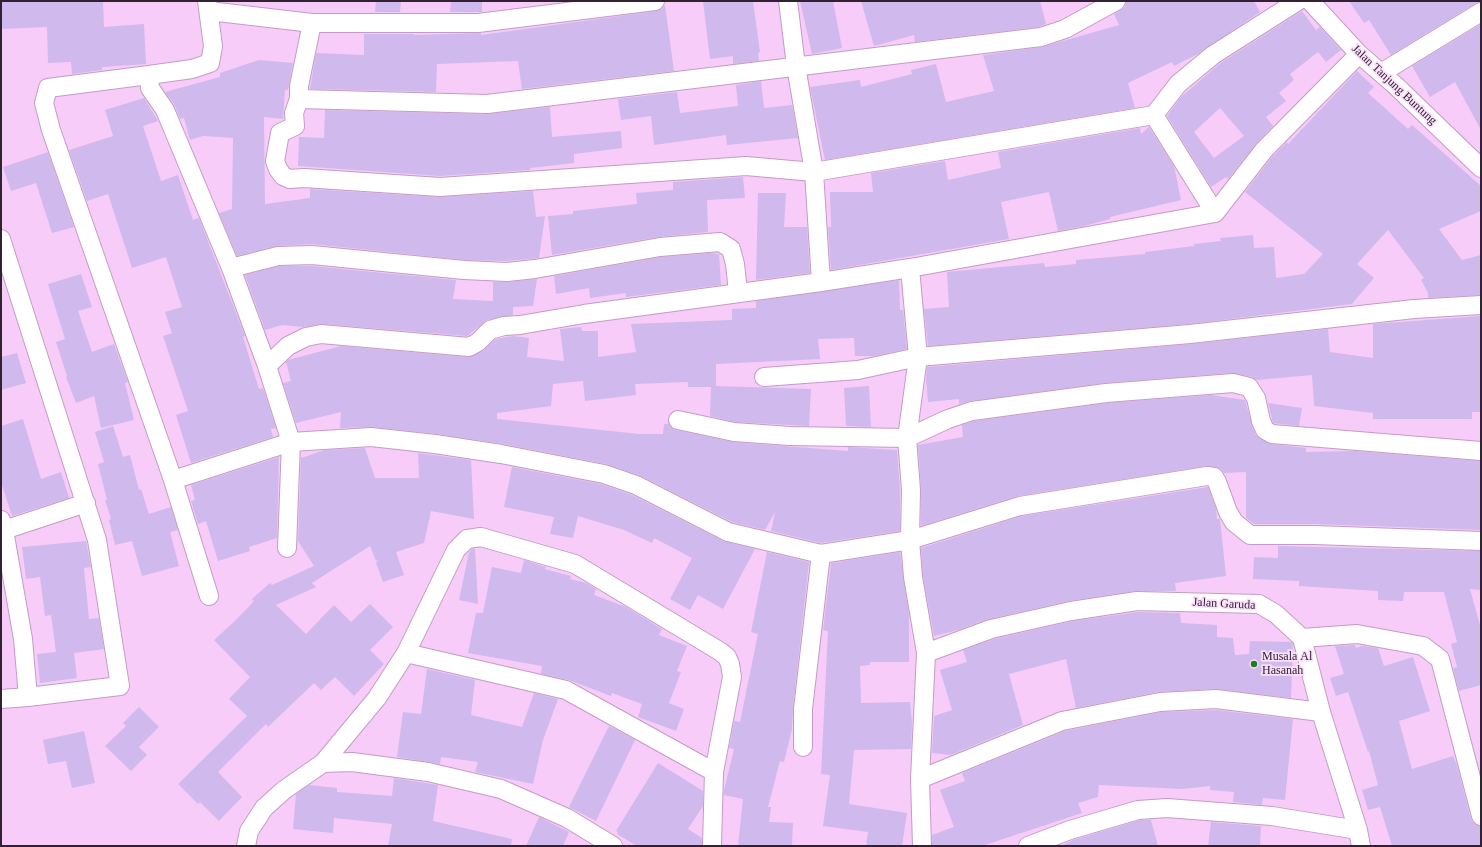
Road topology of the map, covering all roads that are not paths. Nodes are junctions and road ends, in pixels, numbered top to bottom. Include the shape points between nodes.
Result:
1 (655, 1) edge
2 (788, 1) edge
3 (1116, 1) edge
4 (1298, 1) edge
5 (1310, 1) edge
6 (208, 6) edge
7 (1481, 12) edge
8 (312, 23) junction
9 (1359, 54) junction
10 (796, 66) junction
11 (1381, 73) junction
12 (149, 75) junction
13 (299, 99) junction
14 (1154, 115) junction
15 (1481, 168) edge
16 (814, 172) junction
17 (1215, 213) junction
18 (1, 238) edge
19 (231, 268) junction
20 (910, 268) junction
21 (821, 282) junction
22 (738, 292) junction
23 (1481, 305) edge
24 (918, 357) junction
25 (267, 366) junction
26 (764, 377) dead end
27 (678, 420) dead end
28 (907, 438) junction
29 (290, 442) junction
30 (1481, 451) edge
31 (173, 480) junction
32 (86, 503) junction
33 (3, 525) edge
34 (910, 540) junction
35 (1481, 541) edge
36 (287, 548) dead end
37 (821, 554) junction
38 (209, 596) dead end
39 (1302, 638) junction
40 (406, 653) junction
41 (926, 653) junction
42 (28, 697) junction
43 (1, 699) edge
44 (1321, 712) junction
45 (803, 747) dead end
46 (324, 763) junction
47 (714, 772) junction
48 (920, 779) junction
49 (1481, 816) edge
50 (1359, 838) edge
51 (246, 846) edge
52 (613, 846) edge
53 (712, 846) edge
54 (922, 846) edge
55 (1028, 846) edge

1 - 8 street via 478,23
2 - 10 street
3 - 10 street via 1065,29 1041,37
4 - 14 street via 1213,55 1178,84
5 - 9 street, Jalan Tanjung Buntung
6 - 8 street
6 - 12 street via 213,46 210,63 192,69
7 - 11 street
8 - 13 street via 299,86
9 - 11 street, Jalan Tanjung Buntung
9 - 17 street via 1264,150
10 - 13 street via 486,104
10 - 16 street
11 - 15 street, Jalan Tanjung Buntung
12 - 19 street via 150,88 165,110
12 - 31 street via 48,88 44,103 51,130
13 - 16 street via 294,113 295,126 280,133 275,161 283,176 290,179 440,187 746,166
14 - 16 street
14 - 17 street
16 - 21 street
17 - 20 street
18 - 32 street
19 - 22 street via 278,256 312,255 507,272 660,247 720,242 731,249
19 - 25 street
20 - 21 street
20 - 24 street
21 - 22 street
22 - 25 street via 496,328 469,346 321,334 306,337 288,346
23 - 24 street via 1414,309 1190,334
24 - 26 street via 858,370
24 - 28 street
25 - 29 street
27 - 28 street via 734,432 790,436
28 - 30 street via 972,411 1106,393 1233,383 1249,387 1256,398 1265,430 1272,434
28 - 34 street via 911,490
29 - 31 street
29 - 36 street
29 - 37 street via 371,437 501,454 604,474 636,485 728,532
31 - 38 street
32 - 33 street
32 - 42 street via 97,540 120,686
33 - 42 street via 23,639
34 - 35 street via 1020,506 1207,476 1214,477 1217,482 1234,522 1250,535
34 - 37 street
34 - 41 street via 913,577
37 - 45 street via 803,709
39 - 41 street, Jalan Garuda via 1281,618 1259,604 1136,601 1071,611 992,628
39 - 44 street
39 - 49 street via 1357,634 1423,646 1440,659
40 - 46 street via 377,698
40 - 47 street via 566,690
40 - 47 street via 456,550 467,539 481,536 575,564 727,657 732,677
41 - 48 street
42 - 43 street
44 - 48 street via 1216,698 1160,702 1062,721
44 - 50 street
46 - 51 street via 284,790 264,808 249,831
46 - 52 street via 352,762 428,772 501,789 567,818
47 - 53 street
48 - 54 street
50 - 55 street via 1272,816 1167,808 1138,810 1070,830

